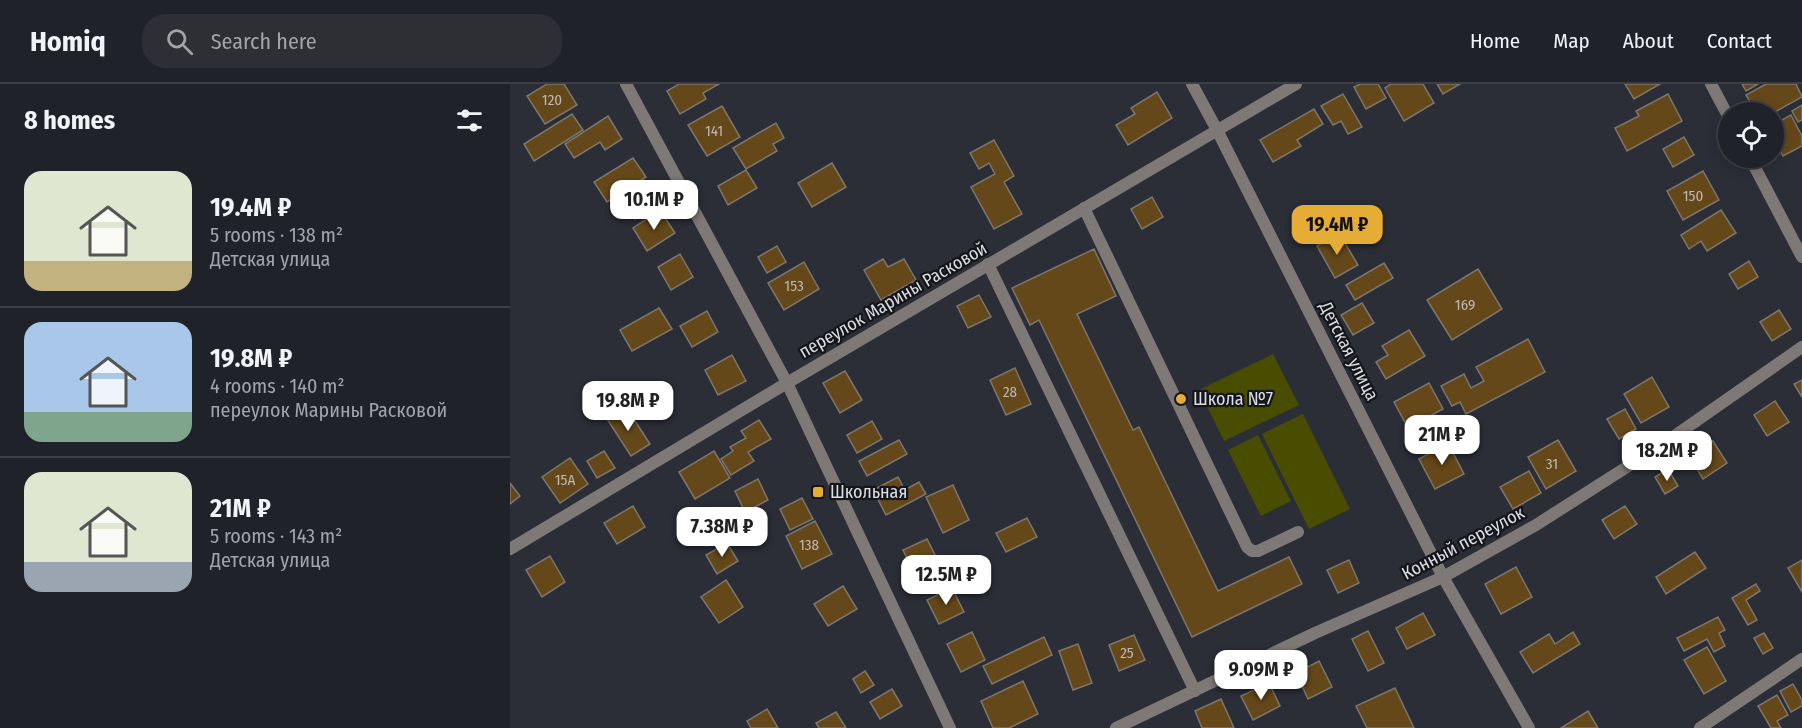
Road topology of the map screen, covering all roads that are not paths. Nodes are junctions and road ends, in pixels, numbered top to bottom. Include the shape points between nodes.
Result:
1 (626, 84) edge
2 (1192, 84) edge
3 (1296, 84) edge
4 (1711, 84) edge
5 (1721, 102) edge
6 (1217, 130) junction
7 (1755, 168) edge
8 (1084, 208) junction
9 (1802, 257) edge
10 (988, 264) junction
11 (1802, 347) edge
12 (787, 383) junction
13 (1298, 532) dead end
14 (510, 549) edge
15 (1443, 577) junction
16 (1802, 659) edge
17 (1195, 691) junction
18 (950, 728) edge
19 (1116, 728) edge
20 (1529, 728) edge
21 (1700, 728) edge

1 - 12 street
2 - 6 street, Детская улица
3 - 6 street, переулок Марины Расковой
4 - 5 street
6 - 8 street, переулок Марины Расковой
6 - 15 street, Детская улица
7 - 9 street
8 - 10 street, переулок Марины Расковой
8 - 13 street via 1247,547 1258,551
10 - 12 street, переулок Марины Расковой
10 - 17 street
11 - 15 street, Конный переулок via 1666,442 1536,525
12 - 14 street, переулок Марины Расковой
12 - 18 street
15 - 17 street, Конный переулок
15 - 20 street, Детская улица
16 - 21 street
17 - 19 street, Конный переулок

